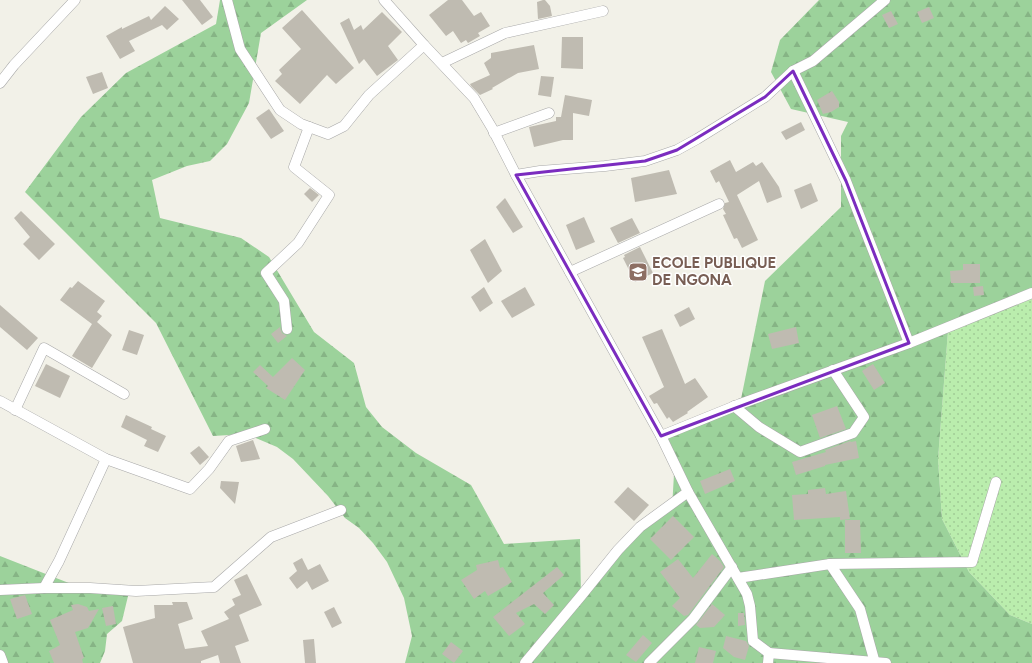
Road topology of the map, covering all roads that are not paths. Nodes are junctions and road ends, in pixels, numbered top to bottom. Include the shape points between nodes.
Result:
1 (75, 0) edge
2 (227, 0) edge
3 (384, 0) edge
4 (885, 0) edge
5 (603, 11) dead end
6 (424, 45) junction
7 (442, 63) junction
8 (793, 71) junction
9 (0, 82) edge
10 (549, 113) dead end
11 (310, 127) junction
12 (494, 133) junction
13 (516, 175) junction
14 (719, 204) dead end
15 (570, 272) junction
16 (1032, 293) edge
17 (288, 329) dead end
18 (909, 343) junction
19 (833, 370) junction
20 (124, 394) dead end
21 (0, 401) edge
22 (734, 406) junction
23 (15, 410) junction
24 (266, 429) dead end
25 (661, 436) junction
26 (106, 459) junction
27 (996, 482) dead end
28 (688, 492) junction
29 (341, 510) dead end
30 (830, 564) junction
31 (732, 567) junction
32 (738, 578) junction
33 (44, 588) junction
34 (0, 590) edge
35 (0, 655) edge
36 (768, 658) edge
37 (3, 663) edge
38 (525, 663) edge
39 (649, 663) edge
40 (875, 663) edge
41 (886, 663) edge

1 - 9 street
2 - 11 street via 240,50 280,110
3 - 6 street
4 - 8 street via 813,61
5 - 7 street via 505,33
6 - 7 street
6 - 11 street via 369,95 344,126 328,134
7 - 12 street via 474,98
8 - 13 street via 765,97 677,150 645,161
8 - 18 street via 846,181
10 - 12 street
11 - 17 street via 294,167 329,195 298,243 266,273 284,301
12 - 13 street
13 - 15 street
14 - 15 street
15 - 25 street
16 - 18 street
18 - 19 street
19 - 22 street
19 - 22 street via 864,417 853,433 800,452 760,427
20 - 23 street via 44,348
21 - 23 street
22 - 25 street
23 - 26 street
24 - 26 street via 229,441 209,469 190,489
25 - 28 street
26 - 33 street
27 - 30 street via 972,562
28 - 31 street
28 - 38 street via 640,527 618,550
29 - 33 street via 271,537 214,587 136,591
30 - 32 street
30 - 40 street via 860,609
31 - 32 street
31 - 39 street via 693,619
32 - 36 street via 749,600 753,641
33 - 34 street
35 - 37 street
36 - 40 street
40 - 41 street

